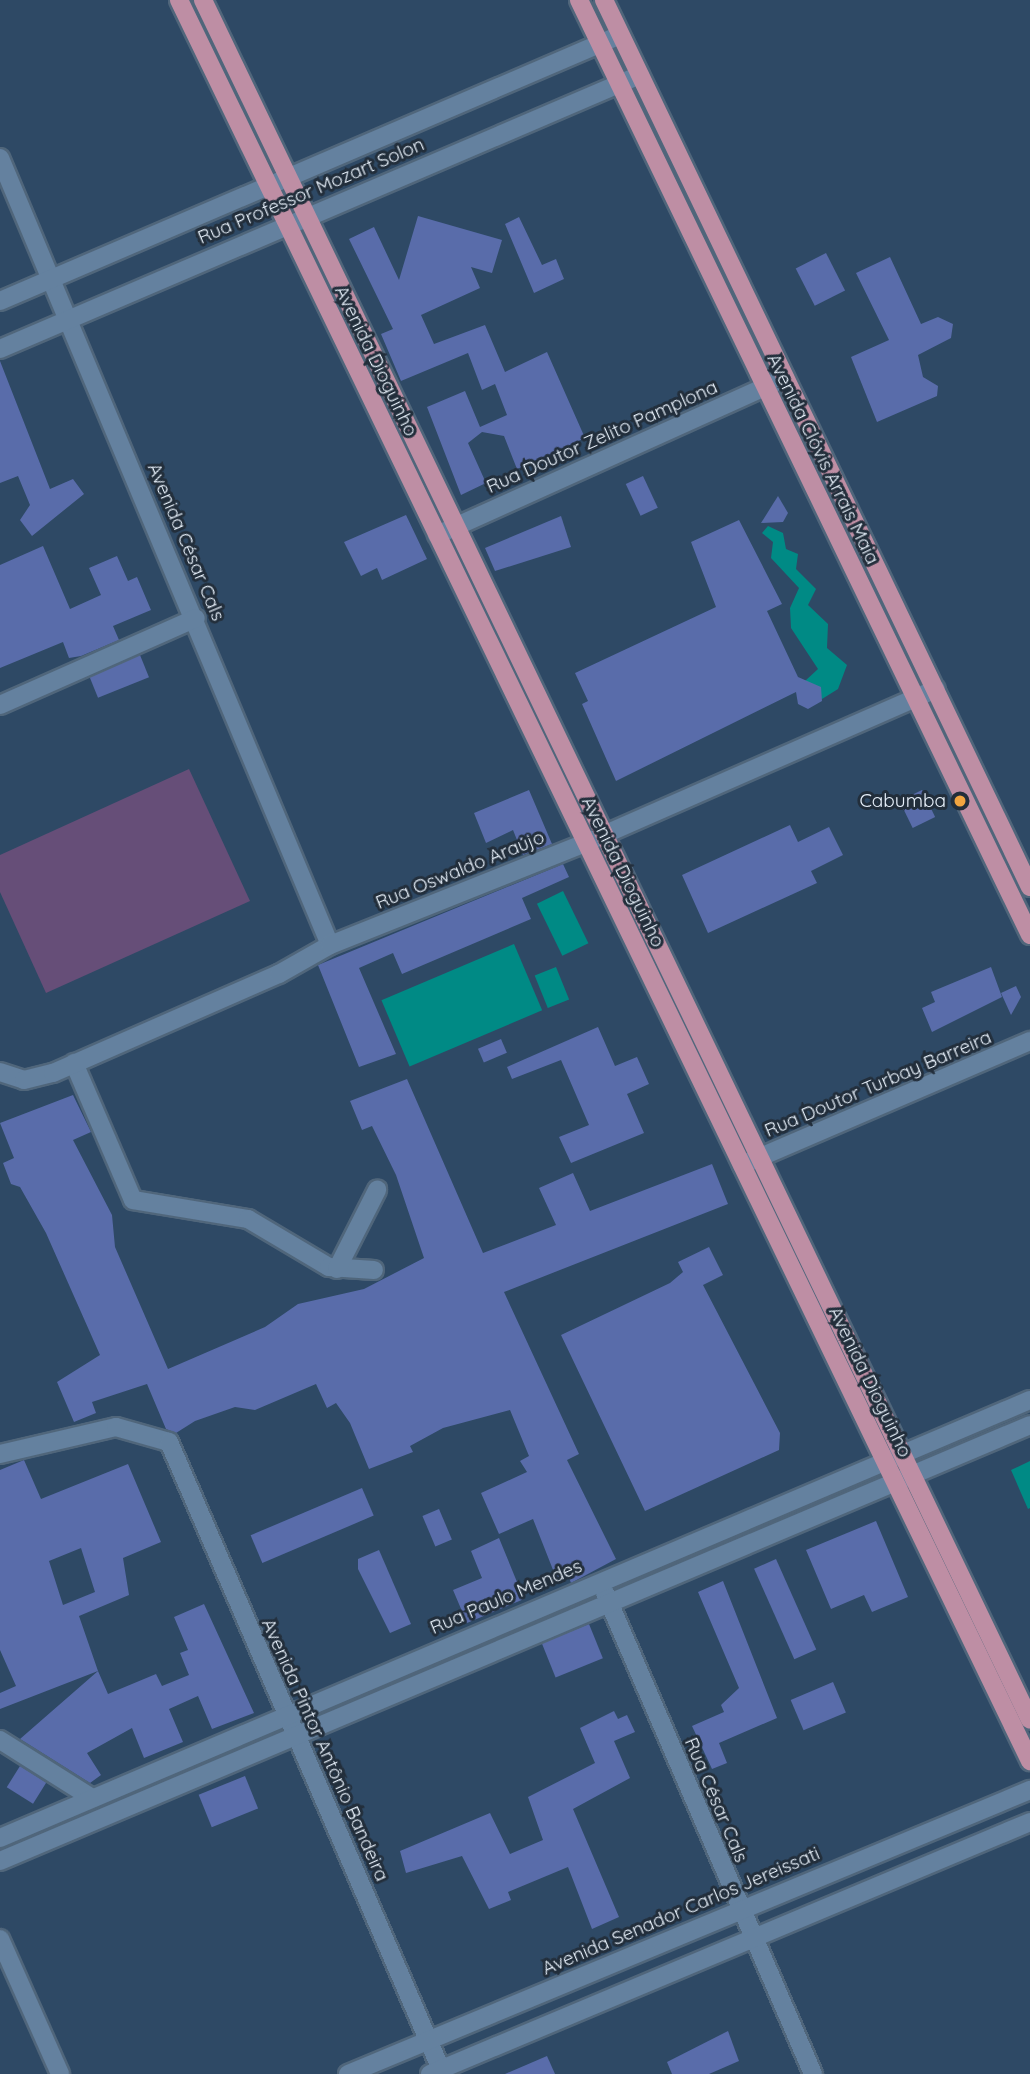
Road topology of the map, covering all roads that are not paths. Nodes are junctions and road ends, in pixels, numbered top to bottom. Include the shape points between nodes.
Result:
1 (179, 0) edge
2 (203, 0) edge
3 (579, 0) edge
4 (604, 0) edge
5 (620, 35) junction
6 (601, 43) junction
7 (640, 75) junction
8 (619, 83) junction
9 (0, 158) edge
10 (292, 176) junction
11 (269, 186) junction
12 (310, 214) junction
13 (286, 224) junction
14 (52, 278) junction
15 (0, 300) edge
16 (68, 319) junction
17 (0, 349) edge
18 (785, 378) junction
19 (765, 387) junction
20 (454, 527) junction
21 (437, 535) junction
22 (196, 618) junction
23 (936, 689) junction
24 (916, 698) junction
25 (0, 705) edge
26 (594, 839) junction
27 (1030, 887) edge
28 (1030, 936) edge
29 (330, 945) junction
30 (1030, 1041) edge
31 (74, 1063) junction
32 (0, 1072) edge
33 (762, 1156) junction
34 (742, 1165) junction
35 (377, 1190) dead end
36 (337, 1269) junction
37 (374, 1270) dead end
38 (1030, 1400) edge
39 (1030, 1424) edge
40 (2, 1451) edge
41 (903, 1453) junction
42 (885, 1461) junction
43 (912, 1473) junction
44 (894, 1481) junction
45 (776, 1507) junction
46 (786, 1529) junction
47 (600, 1580) junction
48 (610, 1603) junction
49 (285, 1714) junction
50 (1030, 1720) edge
51 (297, 1739) junction
52 (0, 1740) edge
53 (1030, 1761) edge
54 (176, 1762) junction
55 (184, 1784) junction
56 (1030, 1790) edge
57 (92, 1798) junction
58 (1030, 1822) edge
59 (24, 1828) junction
60 (0, 1838) edge
61 (33, 1847) junction
62 (0, 1861) edge
63 (739, 1908) junction
64 (751, 1935) junction
65 (0, 1939) edge
66 (428, 2040) junction
67 (438, 2072) edge
68 (60, 2074) edge
69 (348, 2074) edge
70 (813, 2074) edge

1 - 11 main road, Avenida Dioguinho
2 - 10 main road, Avenida Dioguinho
3 - 6 main road, Avenida Clóvis Arrais Maia
4 - 5 main road, Avenida Clóvis Arrais Maia
5 - 6 street, Rua Professor Mozart Solon
5 - 7 main road, Avenida Clóvis Arrais Maia
6 - 8 main road, Avenida Clóvis Arrais Maia
6 - 10 street, Rua Professor Mozart Solon
7 - 8 street, Rua Professor Mozart Solon
7 - 18 main road, Avenida Clóvis Arrais Maia
8 - 12 street, Rua Professor Mozart Solon
8 - 19 main road, Avenida Clóvis Arrais Maia
9 - 14 street, Avenida César Cals
10 - 11 street, Rua Professor Mozart Solon
10 - 12 main road, Avenida Dioguinho
11 - 13 main road, Avenida Dioguinho
11 - 14 street, Rua Professor Mozart Solon
12 - 13 street, Rua Professor Mozart Solon
12 - 20 main road, Avenida Dioguinho
13 - 16 street, Rua Professor Mozart Solon
13 - 21 main road, Avenida Dioguinho
14 - 15 street, Rua Professor Mozart Solon
14 - 16 street, Avenida César Cals
16 - 17 street, Rua Professor Mozart Solon
16 - 22 street, Avenida César Cals
18 - 19 street, Rua Doutor Zelito Pamplona
18 - 23 main road, Avenida Clóvis Arrais Maia
19 - 20 street, Rua Doutor Zelito Pamplona
19 - 24 main road, Avenida Clóvis Arrais Maia
20 - 21 street, Rua Doutor Zelito Pamplona
20 - 26 main road, Avenida Dioguinho
21 - 26 main road, Avenida Dioguinho
22 - 25 street
22 - 29 street, Avenida César Cals
23 - 24 street, Rua Oswaldo Araújo
23 - 27 main road, Avenida Clóvis Arrais Maia
24 - 26 street, Rua Oswaldo Araújo
24 - 28 main road, Avenida Clóvis Arrais Maia
26 - 29 street, Rua Oswaldo Araújo
26 - 33 main road, Avenida Dioguinho
26 - 34 main road, Avenida Dioguinho
29 - 31 street, Rua Oswaldo Araújo via 279,974
30 - 33 street, Rua Doutor Turbay Barreira
31 - 32 street, Rua Oswaldo Araújo via 36,1079
31 - 36 street via 133,1200 248,1219
33 - 34 street, Rua Doutor Turbay Barreira
33 - 41 main road, Avenida Dioguinho
34 - 42 main road, Avenida Dioguinho
35 - 36 street
36 - 37 street
38 - 41 street, Rua Paulo Mendes
39 - 43 street
40 - 49 street, Avenida Pintor Antônio Bandeira via 116,1427 169,1442
41 - 42 street, Rua Paulo Mendes
41 - 43 main road, Avenida Dioguinho
42 - 44 main road, Avenida Dioguinho
42 - 45 street, Rua Paulo Mendes
43 - 44 street
43 - 50 main road, Avenida Dioguinho
44 - 46 street
44 - 53 main road, Avenida Dioguinho
45 - 46 street
45 - 47 street, Rua Paulo Mendes
46 - 48 street
47 - 48 street, Rua César Cals
47 - 49 street, Rua Paulo Mendes
48 - 51 street
48 - 63 street, Rua César Cals
49 - 51 street, Avenida Pintor Antônio Bandeira
49 - 54 street, Rua Paulo Mendes
51 - 55 street
51 - 66 street, Avenida Pintor Antônio Bandeira
52 - 57 street
54 - 55 street
54 - 57 street, Rua Paulo Mendes
55 - 61 street
56 - 63 street, Avenida Senador Carlos Jereissati
57 - 59 street, Rua Paulo Mendes
58 - 64 street
59 - 60 street, Rua Paulo Mendes
59 - 61 street
61 - 62 street
63 - 64 street, Rua César Cals
63 - 66 street, Avenida Senador Carlos Jereissati
64 - 67 street
64 - 70 street, Rua César Cals
65 - 68 street
66 - 67 street, Avenida Pintor Antônio Bandeira
66 - 69 street, Avenida Senador Carlos Jereissati

